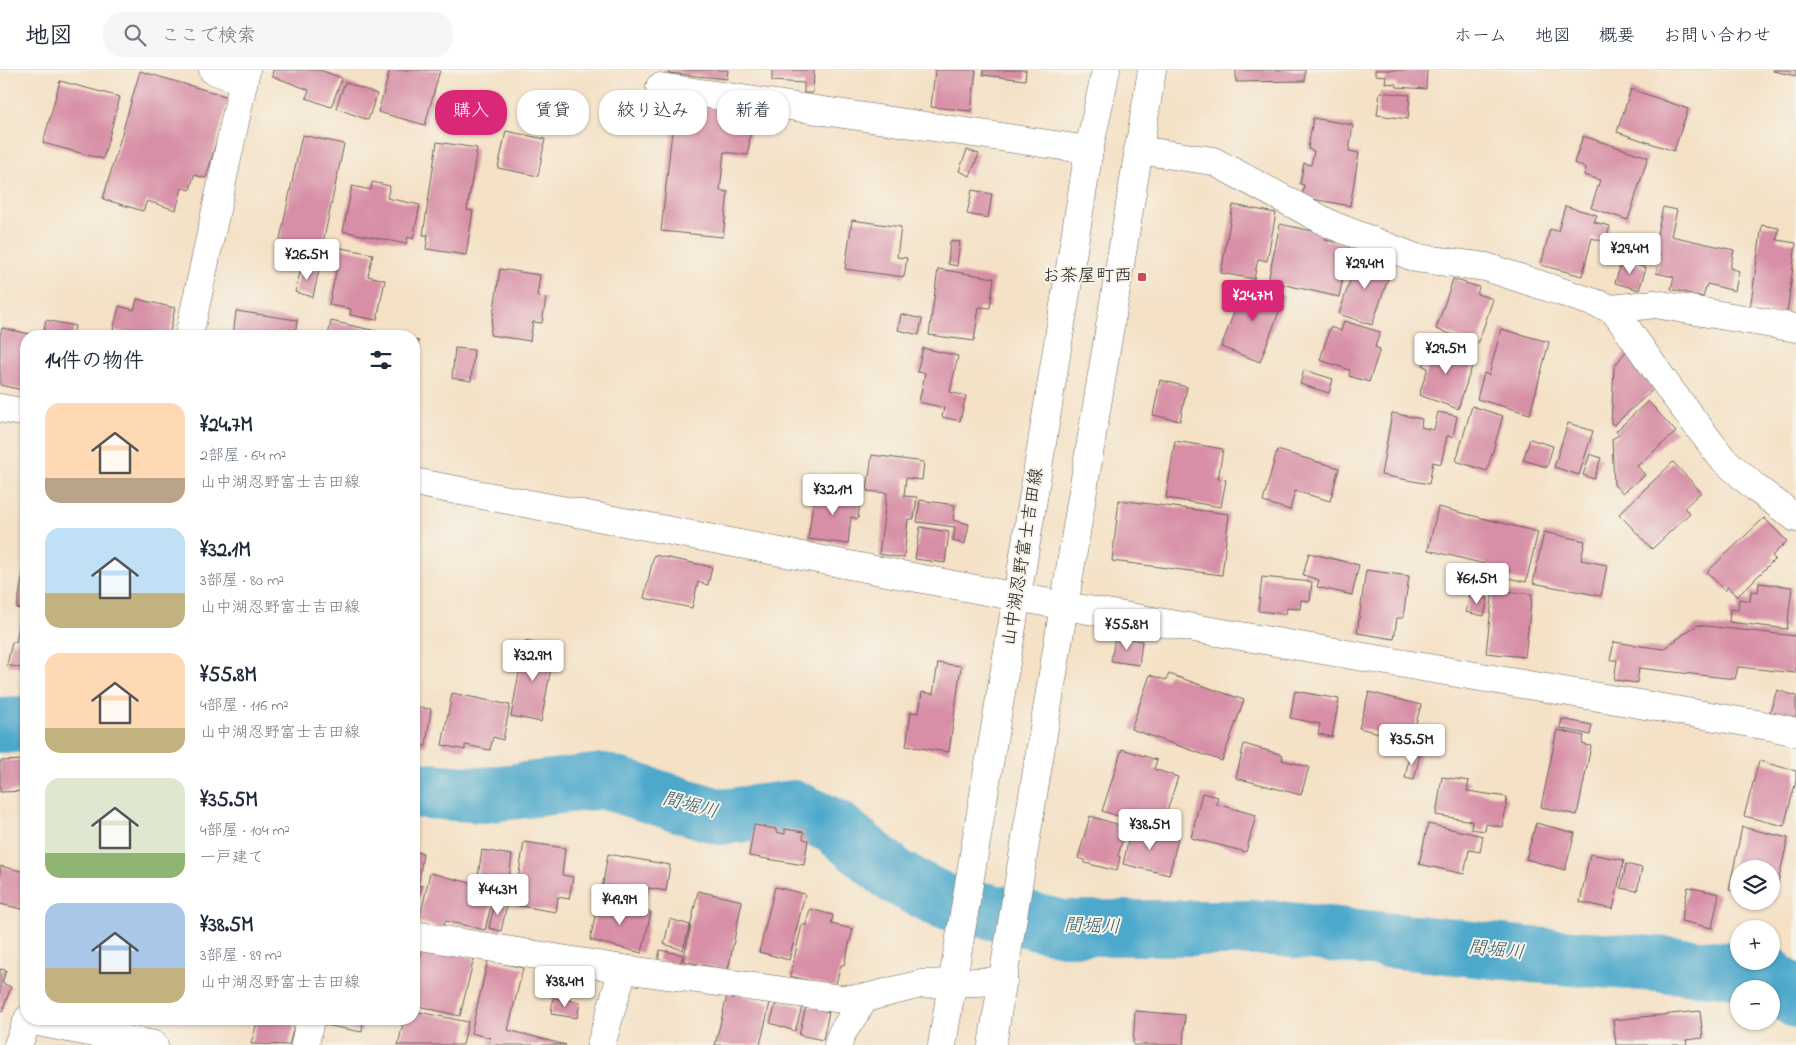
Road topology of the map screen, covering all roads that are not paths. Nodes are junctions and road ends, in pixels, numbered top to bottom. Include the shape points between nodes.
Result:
1 (213, 70) edge
2 (1106, 70) edge
3 (1152, 70) edge
4 (244, 75) edge
5 (660, 88) dead end
6 (1089, 150) junction
7 (1138, 150) junction
8 (1613, 309) junction
9 (1796, 328) edge
10 (190, 330) edge
11 (0, 408) edge
12 (20, 412) edge
13 (420, 483) edge
14 (1796, 518) edge
15 (1017, 597) junction
16 (1065, 606) junction
17 (1796, 732) edge
18 (420, 936) edge
19 (623, 969) junction
20 (1003, 981) junction
21 (952, 984) junction
22 (865, 998) junction
23 (26, 1025) edge
24 (57, 1025) edge
25 (309, 1025) edge
26 (0, 1040) edge
27 (18, 1045) edge
28 (154, 1045) edge
29 (305, 1045) edge
30 (601, 1045) edge
31 (838, 1045) edge
32 (942, 1045) edge
33 (992, 1045) edge

1 - 4 street
2 - 6 street, 山中湖忍野富士吉田線
3 - 7 street
4 - 10 street
5 - 6 street
6 - 15 street, 山中湖忍野富士吉田線
7 - 8 street via 1213,161 1332,225 1416,258 1486,267
7 - 16 street
8 - 9 street via 1655,304
8 - 14 street via 1722,458
11 - 12 street
13 - 15 street
15 - 16 street
15 - 21 street, 山中湖忍野富士吉田線
16 - 17 street
16 - 20 street
18 - 19 street
19 - 22 street via 842,999
19 - 30 street
20 - 21 street
20 - 33 street
21 - 22 street via 921,984
21 - 32 street, 山中湖忍野富士吉田線
22 - 31 street via 842,1033
23 - 27 street
24 - 28 street
25 - 29 street
26 - 27 street

